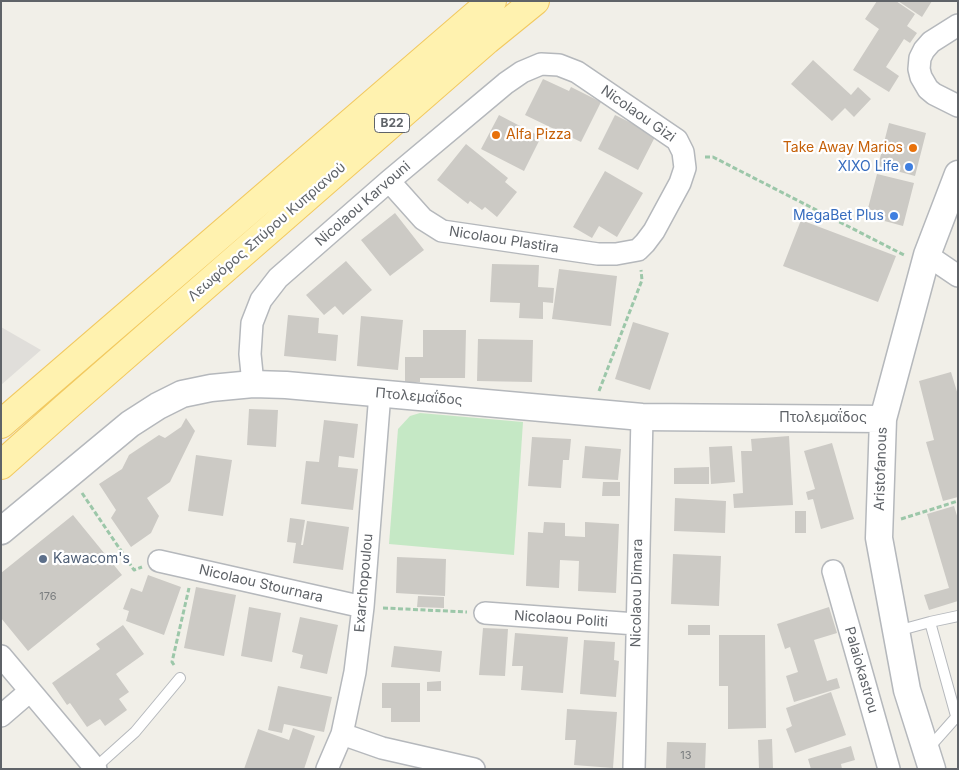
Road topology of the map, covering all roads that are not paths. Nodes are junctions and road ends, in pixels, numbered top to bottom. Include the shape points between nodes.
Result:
1 (534, 1) edge
2 (488, 3) edge
3 (958, 25) edge
4 (541, 64) joint
5 (958, 106) edge
6 (958, 174) edge
7 (389, 181) junction
8 (638, 250) joint
9 (926, 260) junction
10 (958, 276) edge
11 (253, 384) junction
12 (380, 393) junction
13 (642, 417) junction
14 (883, 418) junction
15 (1, 424) edge
16 (1, 465) edge
17 (1, 531) edge
18 (159, 560) road end
19 (833, 571) dead end
20 (363, 607) junction
21 (485, 613) road end
22 (958, 616) edge
23 (930, 622) junction
24 (636, 624) junction
25 (896, 631) junction
26 (1, 656) edge
27 (180, 678) road end
28 (30, 691) junction
29 (1, 716) edge
30 (957, 716) edge
31 (342, 734) junction
32 (929, 760) edge
33 (96, 768) edge
34 (327, 769) edge
35 (474, 769) edge
36 (634, 769) edge
37 (888, 769) edge

1 - 16 main road, Λεωφόρος Σπύρου Κυπριανού / B22
2 - 15 main road, Λεωφόρος Σπύρου Κυπριανού / B22
3 - 5 street via 924,50 920,69 934,94
4 - 7 street, Nicolaou Karvouni via 506,83
4 - 8 street, Nicolaou Gizi via 559,65 577,72 677,140 685,168 680,183 654,231
6 - 9 street, Aristofanous
7 - 8 street, Nicolaou Plastira via 423,219 442,231 598,254
7 - 11 street, Nicolaou Karvouni via 278,278 261,300 252,323 250,354
9 - 10 street
9 - 14 street, Aristofanous
11 - 12 street, Πτολεμαΐδος
11 - 17 street, Πτολεμαΐδος via 182,394 158,406 130,424
12 - 13 street, Πτολεμαΐδος
12 - 20 street, Exarchopoulou
13 - 14 street, Πτολεμαΐδος
13 - 24 street, Nicolaou Dimara
14 - 25 street, Aristofanous via 879,538
18 - 20 street, Nicolaou Stournara
19 - 37 street, Palaiokastrou
20 - 31 street, Exarchopoulou via 355,672
21 - 24 street, Nicolaou Politi
22 - 23 lane
23 - 25 lane
23 - 30 lane
24 - 36 street, Nicolaou Dimara
25 - 32 street, Aristofanous via 908,690
26 - 28 street
27 - 33 lane via 135,732
28 - 29 street
28 - 33 street
30 - 32 lane
31 - 34 street, Exarchopoulou
31 - 35 street via 382,748

